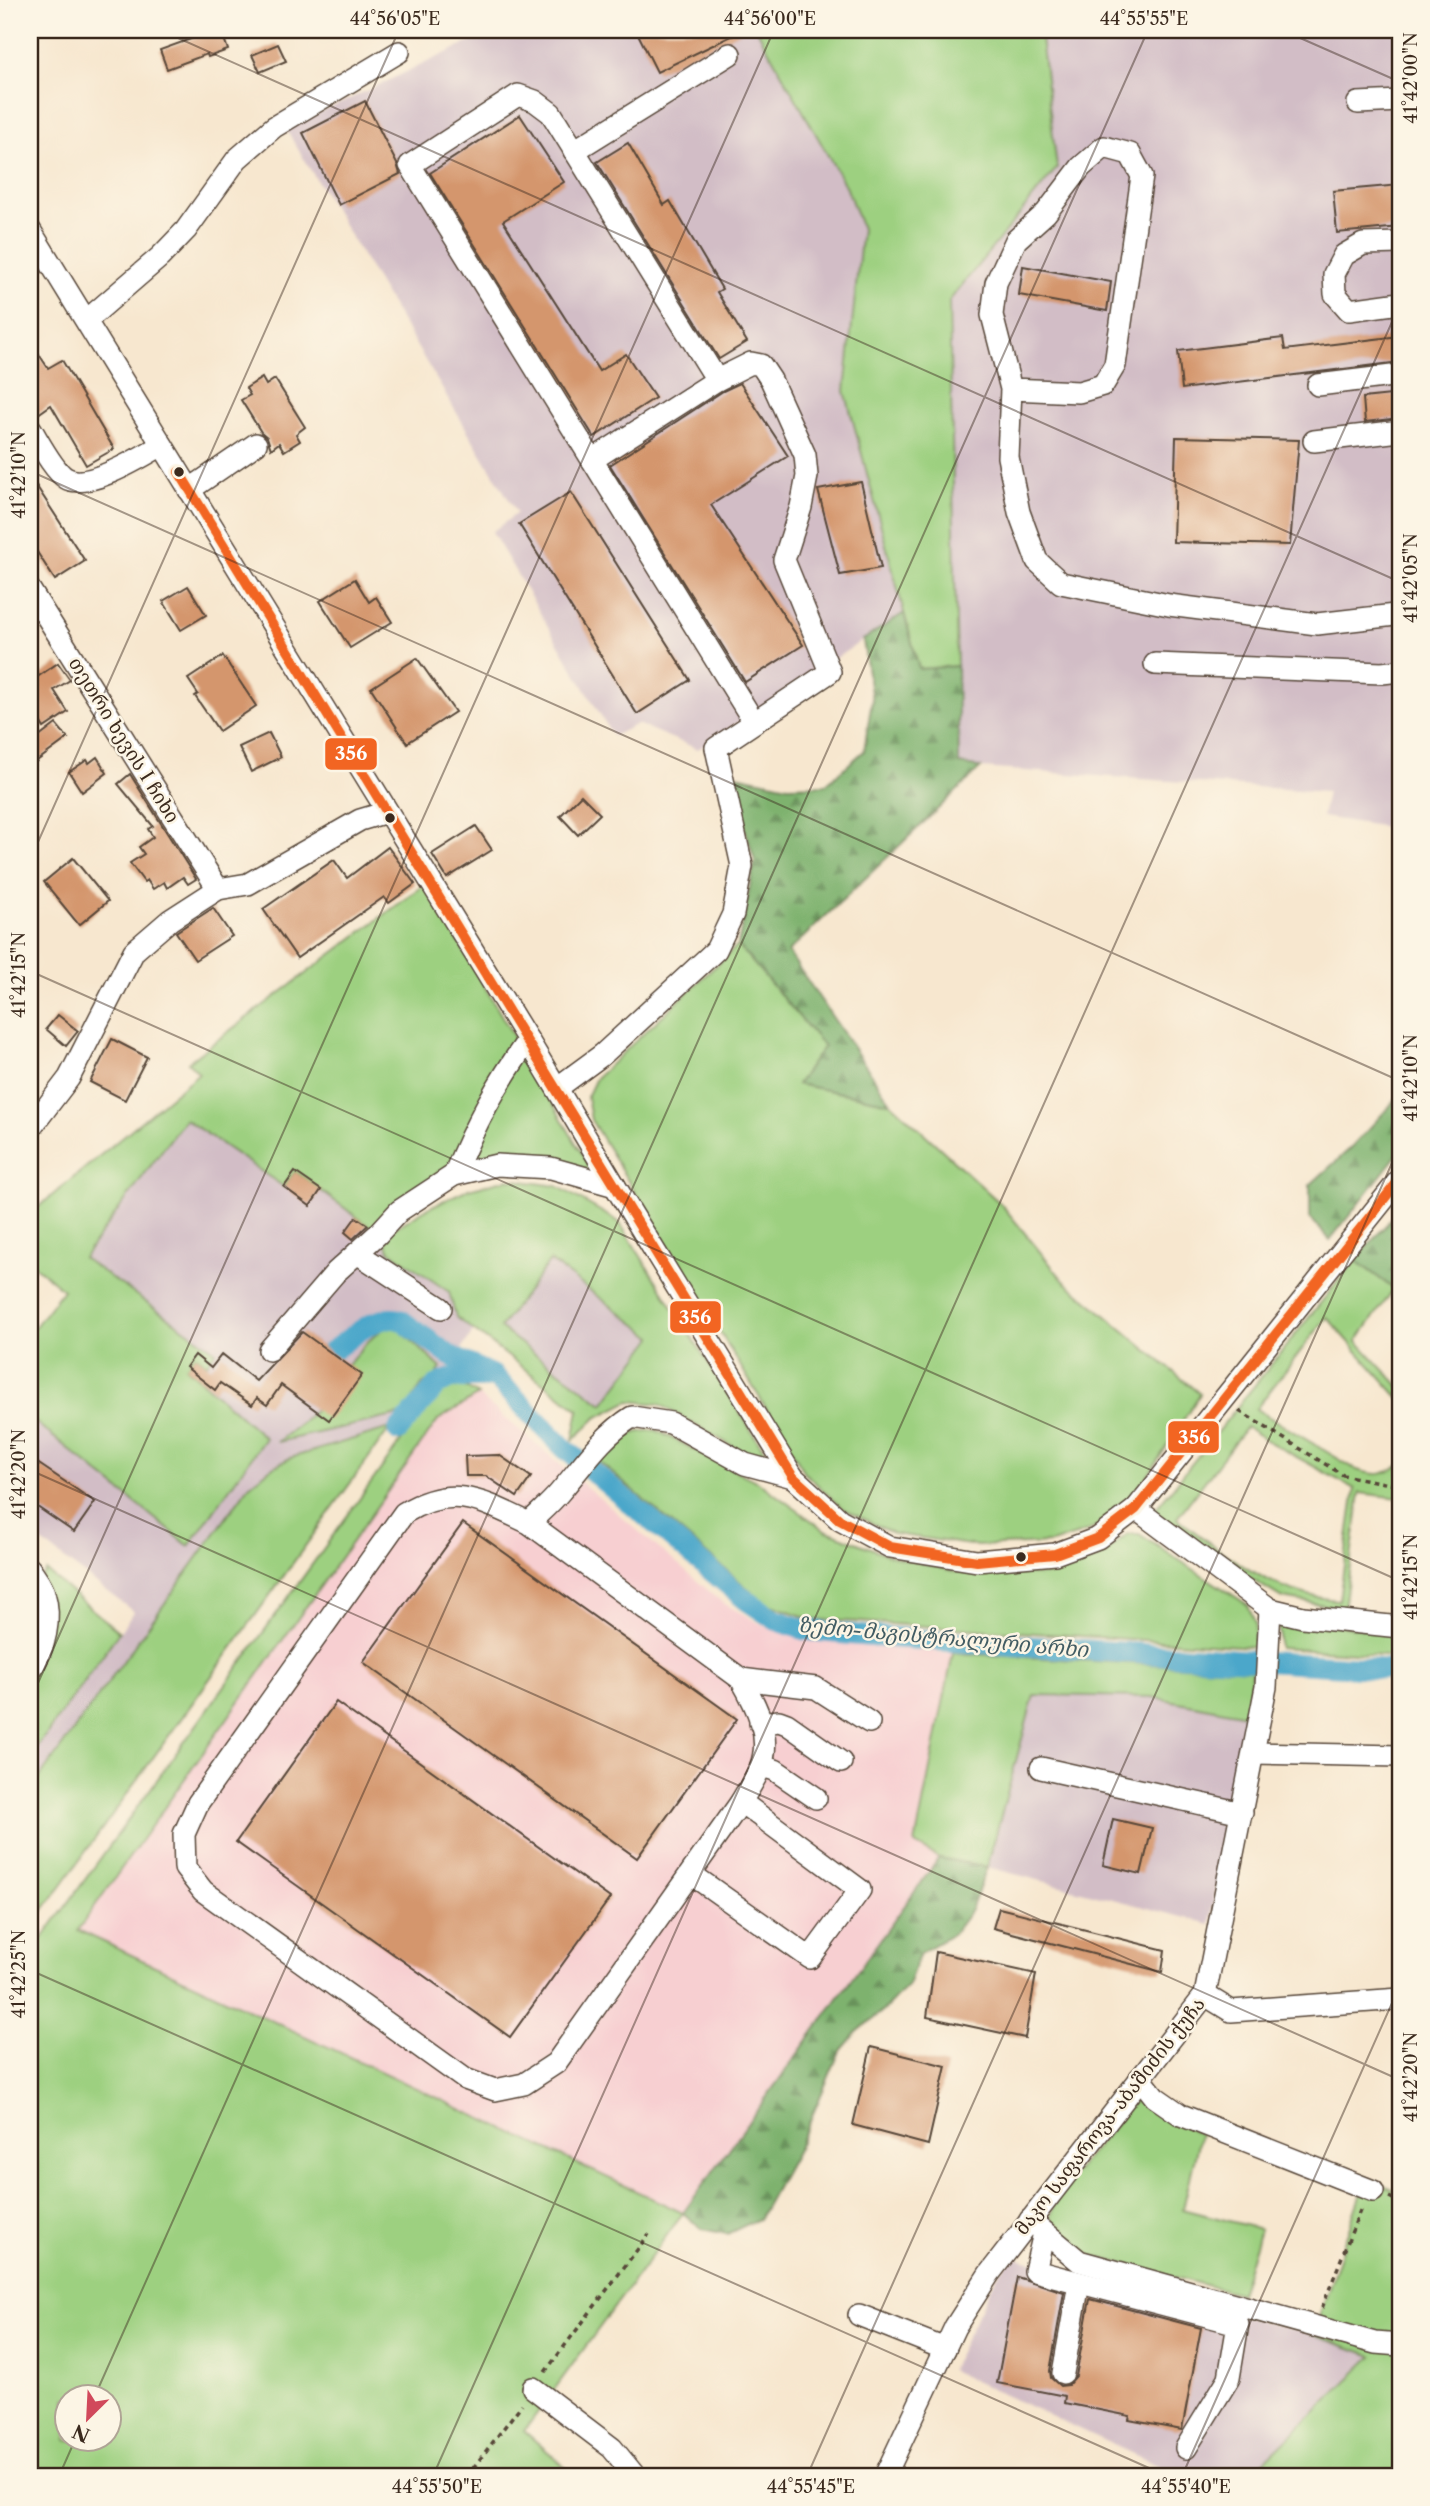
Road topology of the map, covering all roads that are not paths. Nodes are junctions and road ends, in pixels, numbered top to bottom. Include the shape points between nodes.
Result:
1 (399, 52) dead end
2 (730, 54) dead end
3 (1400, 101) edge
4 (1358, 103) dead end
5 (574, 150) junction
6 (30, 230) edge
7 (1400, 243) edge
8 (1400, 303) edge
9 (87, 320) junction
10 (1400, 375) edge
11 (718, 380) junction
12 (1318, 385) dead end
13 (1012, 389) junction
14 (30, 429) edge
15 (1400, 431) edge
16 (1314, 441) dead end
17 (256, 444) dead end
18 (162, 445) junction
19 (592, 460) junction
20 (189, 490) junction
21 (30, 590) edge
22 (1398, 614) edge
23 (1155, 664) dead end
24 (1400, 671) edge
25 (754, 722) junction
26 (387, 812) junction
27 (218, 889) junction
28 (528, 1040) junction
29 (557, 1088) junction
30 (30, 1129) edge
31 (454, 1175) junction
32 (1400, 1179) edge
33 (615, 1186) junction
34 (357, 1253) junction
35 (441, 1308) dead end
36 (269, 1350) dead end
37 (793, 1477) junction
38 (1136, 1509) junction
39 (529, 1523) junction
40 (30, 1569) edge
41 (1270, 1609) junction
42 (1400, 1627) edge
43 (30, 1671) edge
44 (741, 1679) junction
45 (869, 1722) dead end
46 (760, 1723) junction
47 (1254, 1753) junction
48 (1400, 1756) edge
49 (841, 1762) dead end
50 (761, 1766) junction
51 (1041, 1768) dead end
52 (816, 1798) dead end
53 (741, 1802) junction
54 (1241, 1813) junction
55 (691, 1874) junction
56 (1205, 1995) junction
57 (1400, 1999) edge
58 (1140, 2078) junction
59 (1371, 2190) road end
60 (1037, 2226) junction
61 (1079, 2283) junction
62 (859, 2315) dead end
63 (1400, 2345) edge
64 (945, 2349) junction
65 (1063, 2373) dead end
66 (533, 2388) road end
67 (1186, 2448) dead end
68 (635, 2476) edge
69 (885, 2476) edge

1 - 9 street via 274,127 237,159 186,230 160,257
2 - 5 street
3 - 4 street
5 - 11 street
5 - 19 street via 551,113 518,95 410,165
6 - 9 street
7 - 8 street via 1363,244 1344,255 1334,274 1335,294 1349,310
9 - 18 street
10 - 12 street
11 - 19 street
11 - 25 street via 751,362 761,365 805,455 807,476 784,560 830,672
13 - 13 street via 992,315 996,283 1016,240 1104,147 1130,154 1142,176 1115,365 1103,385 1079,392
13 - 22 street via 1008,457 1019,512 1037,561 1061,583 1170,605 1317,624
14 - 18 street via 64,478 75,482 120,468
15 - 16 street
17 - 20 street
18 - 20 street
19 - 25 street
20 - 26 street
21 - 27 street, თეთრი ხევის I ჩიხი
23 - 24 street
25 - 29 street via 716,748 742,866 733,914 716,950 602,1055
26 - 27 street via 360,820 248,884
26 - 28 street
27 - 30 street via 170,920 134,951 69,1078
28 - 29 street
28 - 31 street via 473,1127
29 - 33 street
31 - 33 street via 497,1165 551,1168
31 - 34 street via 399,1211
32 - 38 street
33 - 37 street
34 - 35 street
34 - 36 street
37 - 38 street via 840,1520 890,1547 977,1561 1055,1554 1098,1538
37 - 39 street via 745,1464 671,1423 632,1417 603,1440
38 - 41 street
39 - 44 street
39 - 55 street via 479,1500 456,1497 422,1502 404,1513 198,1803 184,1834 185,1868 203,1891 225,1907 466,2079 495,2090 524,2084 556,2063
40 - 43 street via 44,1591 48,1629
41 - 42 street
41 - 47 street, მაკო საფაროვა-აბაშიძის ქუჩა via 1266,1686
44 - 45 street via 816,1688
44 - 46 street via 757,1706
46 - 49 street via 787,1724
46 - 50 street via 764,1739
47 - 48 street
47 - 54 street, მაკო საფაროვა-აბაშიძის ქუჩა
50 - 52 street via 775,1770
50 - 53 street
51 - 54 street
53 - 55 street
53 - 55 street via 860,1890 810,1958
54 - 56 street, მაკო საფაროვა-აბაშიძის ქუჩა
56 - 57 street via 1231,2011
56 - 58 street, მაკო საფაროვა-აბაშიძის ქუჩა
58 - 59 street via 1181,2115
58 - 60 street, მაკო საფაროვა-აბაშიძის ქუჩა
60 - 61 street via 1035,2271
60 - 63 street via 1079,2261 1375,2343
60 - 64 street, მაკო საფაროვა-აბაშიძის ქუჩა via 989,2273
61 - 65 street
61 - 67 street via 1238,2324 1229,2378
62 - 64 street
64 - 69 street, მაკო საფაროვა-აბაშიძის ქუჩა
66 - 68 street via 612,2448

